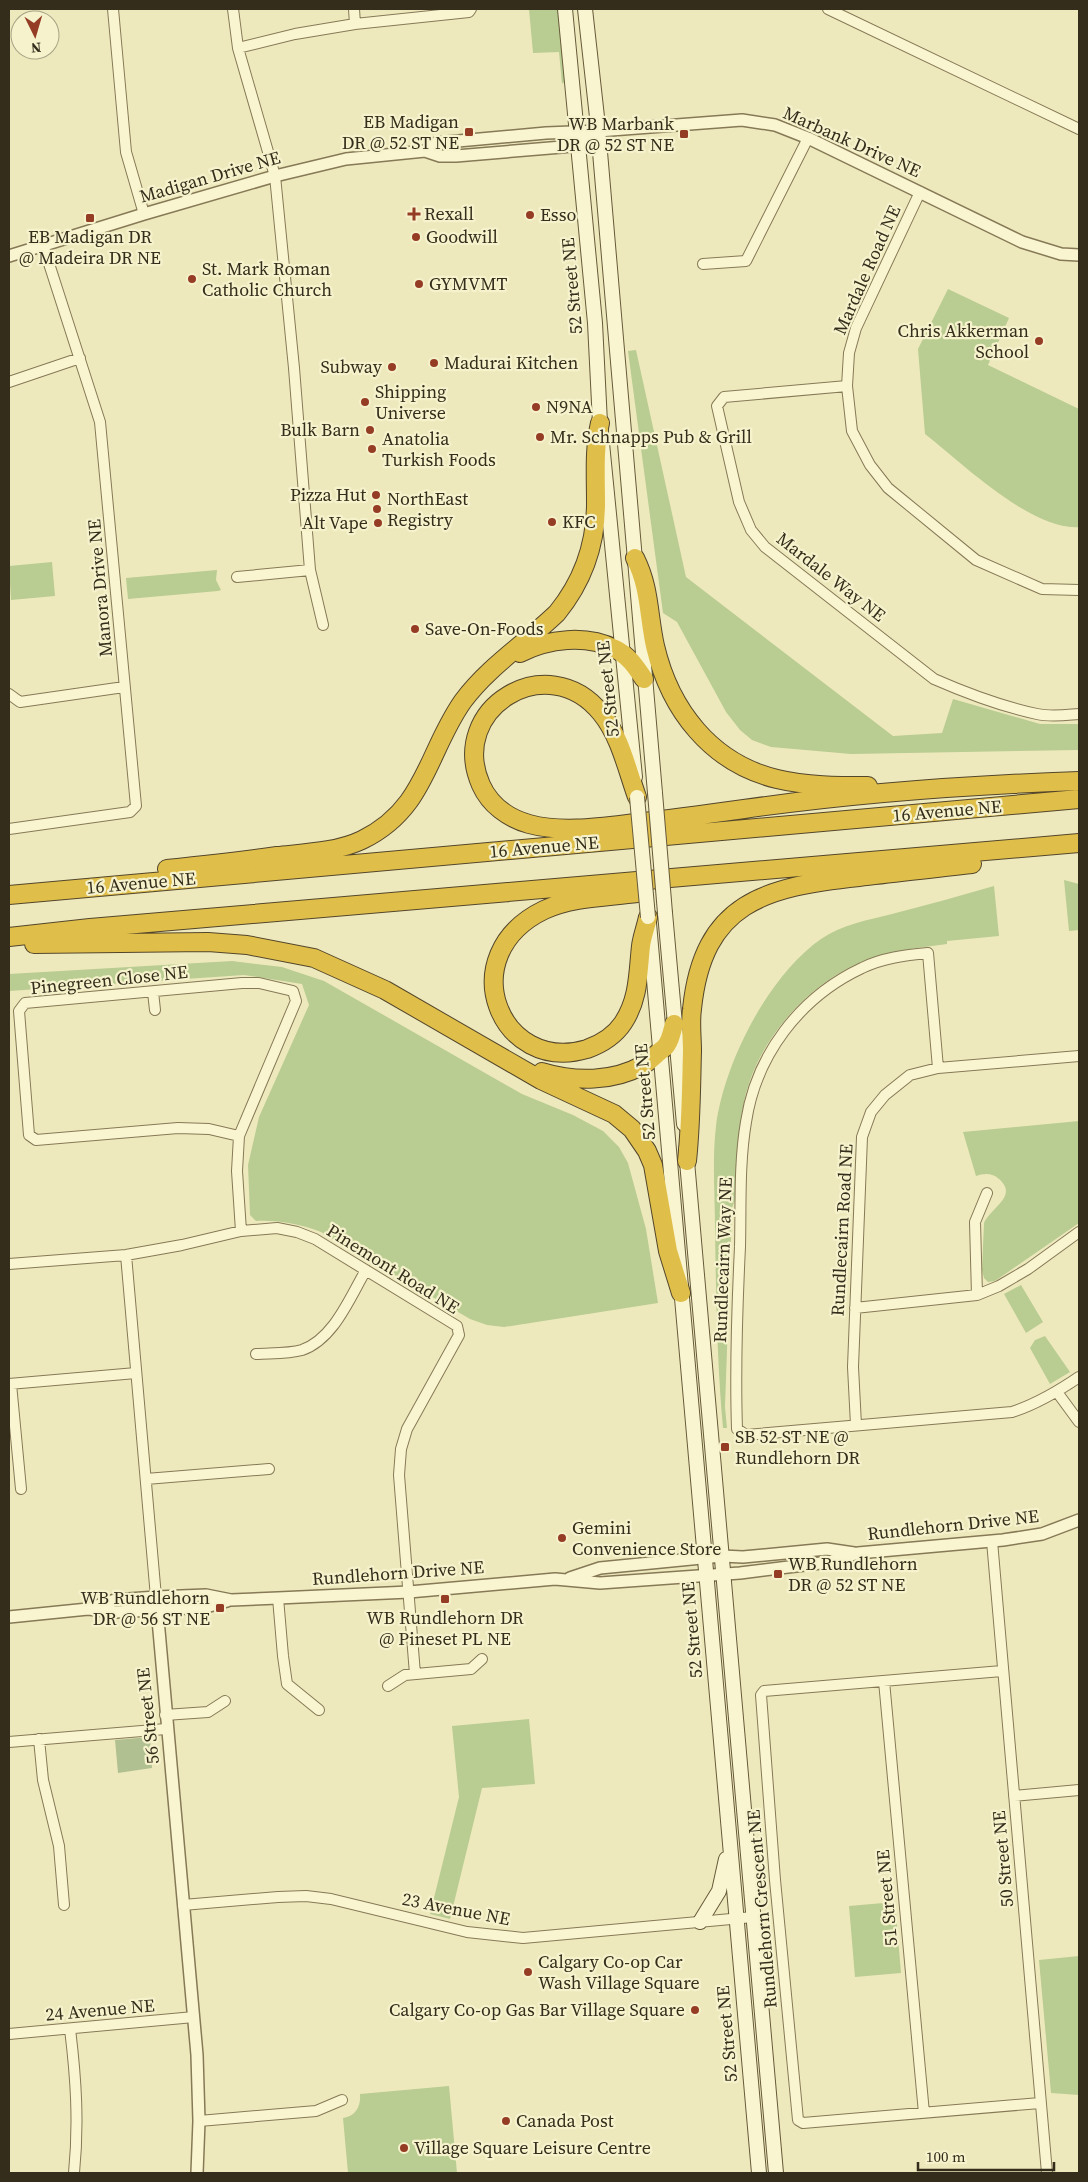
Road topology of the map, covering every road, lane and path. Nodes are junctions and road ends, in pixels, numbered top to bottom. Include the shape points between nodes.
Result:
1 (112, 9) edge
2 (233, 9) edge
3 (354, 9) edge
4 (471, 9) edge
5 (565, 9) edge
6 (585, 9) edge
7 (828, 9) edge
8 (355, 24) junction
9 (238, 48) junction
10 (1079, 128) edge
11 (598, 131) junction
12 (577, 138) junction
13 (808, 138) junction
14 (275, 176) junction
15 (920, 192) junction
16 (144, 214) junction
17 (43, 245) junction
18 (1079, 255) edge
19 (9, 256) edge
20 (703, 264) dead end
21 (80, 358) junction
22 (9, 382) edge
23 (848, 386) junction
24 (600, 423) junction
25 (635, 558) junction
26 (310, 570) junction
27 (237, 577) dead end
28 (1079, 590) edge
29 (324, 625) dead end
30 (624, 655) junction
31 (500, 663) junction
32 (644, 679) junction
33 (124, 687) junction
34 (9, 694) edge
35 (1079, 714) edge
36 (1079, 781) edge
37 (906, 790) junction
38 (637, 797) junction
39 (1079, 799) edge
40 (9, 829) edge
41 (1079, 843) edge
42 (1079, 853) edge
43 (857, 863) junction
44 (9, 895) edge
45 (657, 915) junction
46 (9, 937) edge
47 (9, 944) edge
48 (153, 992) junction
49 (155, 1010) dead end
50 (674, 1024) junction
51 (660, 1050) junction
52 (1079, 1056) edge
53 (513, 1063) junction
54 (938, 1068) junction
55 (239, 1136) junction
56 (687, 1161) junction
57 (987, 1193) dead end
58 (241, 1231) junction
59 (1079, 1232) edge
60 (126, 1255) junction
61 (9, 1264) edge
62 (366, 1270) junction
63 (681, 1293) junction
64 (977, 1295) junction
65 (855, 1308) junction
66 (256, 1354) dead end
67 (136, 1373) junction
68 (1079, 1377) edge
69 (10, 1384) edge
70 (1057, 1392) junction
71 (1079, 1422) edge
72 (856, 1424) junction
73 (269, 1469) dead end
74 (146, 1479) junction
75 (21, 1489) dead end
76 (1079, 1520) edge
77 (992, 1541) junction
78 (858, 1553) junction
79 (722, 1556) junction
80 (704, 1558) junction
81 (724, 1574) junction
82 (706, 1575) junction
83 (566, 1579) junction
84 (409, 1592) junction
85 (156, 1597) junction
86 (278, 1598) junction
87 (231, 1600) junction
88 (157, 1609) junction
89 (88, 1610) junction
90 (9, 1617) edge
91 (482, 1659) dead end
92 (1002, 1671) junction
93 (415, 1674) junction
94 (884, 1681) junction
95 (388, 1686) dead end
96 (224, 1701) dead end
97 (319, 1710) dead end
98 (165, 1715) junction
99 (166, 1729) junction
100 (39, 1739) junction
101 (9, 1742) edge
102 (1079, 1790) edge
103 (1014, 1796) junction
104 (729, 1846) junction
105 (64, 1905) dead end
106 (183, 1905) junction
107 (753, 1917) junction
108 (736, 1918) junction
109 (700, 1922) junction
110 (194, 2018) junction
111 (70, 2029) junction
112 (9, 2034) edge
113 (342, 2100) dead end
114 (1040, 2103) junction
115 (924, 2113) junction
116 (199, 2121) junction
117 (74, 2173) edge
118 (197, 2173) edge
119 (759, 2173) edge
120 (776, 2173) edge
121 (1047, 2173) edge

1 - 16 street via 126,152
2 - 9 street
3 - 8 street
4 - 8 street via 469,12
5 - 12 main road, 52 Street NE
6 - 11 main road, 52 Street NE
7 - 10 street
8 - 9 street
9 - 14 street
11 - 12 street, Madigan Drive NE
11 - 13 street, Marbank Drive NE via 742,120 775,125
11 - 25 main road, 52 Street NE
12 - 14 street, Madigan Drive NE via 470,156 440,156 426,151 346,160
12 - 24 main road, 52 Street NE via 595,323
13 - 15 street, Marbank Drive NE
13 - 20 street via 746,261
14 - 16 street, Madigan Drive NE
14 - 26 street
15 - 18 street, Marbank Drive NE via 1022,242 1061,254
15 - 23 street, Mardale Road NE via 856,328 849,353
16 - 17 street, Madigan Drive NE
17 - 19 street, Madigan Drive NE
17 - 21 street, Manora Drive NE
21 - 22 street
21 - 33 street, Manora Drive NE via 100,422
23 - 28 street, Mardale Road NE via 852,431 870,465 888,488 976,560 1042,589
23 - 35 street, Mardale Way NE via 724,397 717,406 739,502 751,530 765,547 934,679 1038,714
24 - 30 main road, 52 Street NE
24 - 31 highway via 596,441 594,532 581,578 557,613
25 - 32 main road, 52 Street NE
25 - 37 highway via 644,576 655,645 670,691 689,721 708,742 749,769 778,779
26 - 27 street
26 - 29 street
30 - 31 highway via 605,645 564,641 538,645
30 - 32 highway
30 - 38 main road, 52 Street NE
31 - 44 highway via 463,702 424,778 403,810 384,827 361,840 321,851 54,882
32 - 45 main road, 52 Street NE, bridge via 654,793
33 - 34 street via 20,702
33 - 40 street, Manora Drive NE via 136,806 130,812
36 - 37 highway via 973,784
37 - 38 highway via 614,826 556,828 529,824 496,808 477,776 475,739 494,705 513,691 541,684 568,688 592,704 607,721
38 - 45 main road, 52 Street NE, bridge
39 - 44 highway, 16 Avenue NE
41 - 43 highway
42 - 56 highway via 809,884 763,896 740,909 712,940 696,980
43 - 45 highway via 572,902 545,910 515,930 499,952 493,988 504,1020 532,1044 555,1052 579,1051 603,1042 622,1024 633,1003 639,978 641,945
43 - 46 highway
45 - 50 main road, 52 Street NE
45 - 51 main road, 52 Street NE
47 - 53 highway via 208,942 289,952 329,964 373,984
48 - 49 street
48 - 55 street, Pinegreen Close NE via 250,983 294,991 296,1001
48 - 55 street, Pinegreen Close NE via 25,1003 21,1006 30,1135 36,1140 178,1128 210,1129
50 - 51 highway via 669,1039
50 - 56 main road, 52 Street NE
51 - 53 highway via 645,1064 604,1078 561,1077
51 - 63 main road, 52 Street NE
52 - 54 street, Rundlecairn Road NE
53 - 63 highway via 541,1080 614,1114 640,1139 653,1165 668,1251
54 - 65 street, Rundlecairn Road NE via 910,1076 885,1095 871,1112 862,1137
54 - 72 street, Rundlecairn Way NE via 928,953 900,956 862,967 798,1014 772,1047 757,1080 746,1122 735,1376 737,1429 746,1435
55 - 58 street, Pinegreen Close NE via 236,1172
56 - 79 main road, 52 Street NE
57 - 64 street via 975,1222
58 - 60 street, Pinemont Road NE
58 - 62 street, Pinemont Road NE via 277,1228 297,1232
59 - 64 street via 1028,1269
60 - 61 street, Pinemont Road NE
60 - 67 street, 56 Street NE
62 - 66 street via 336,1321 318,1342 301,1350
62 - 84 street, Pinemont Road NE via 457,1326 459,1335 407,1429 401,1449 399,1475
63 - 80 main road, 52 Street NE
64 - 65 street
65 - 72 street, Rundlecairn Road NE via 853,1368
67 - 69 street
67 - 74 street, 56 Street NE
68 - 70 street, Rundlecairn Way NE
69 - 75 street
70 - 71 street
70 - 72 street, Rundlecairn Way NE via 1034,1405 1012,1412
73 - 74 street
74 - 85 street, 56 Street NE
76 - 77 street, Rundlehorn Drive NE via 1042,1534
77 - 78 street, Rundlehorn Drive NE
77 - 92 street, 50 Street NE
78 - 79 street, Rundlehorn Drive NE via 827,1549
78 - 81 street, Rundlehorn Drive NE via 829,1562
79 - 80 street, Rundlehorn Drive NE
79 - 81 main road, 52 Street NE
80 - 82 main road, 52 Street NE
80 - 83 street, Rundlehorn Drive NE via 600,1568
81 - 82 street, Rundlehorn Drive NE
81 - 107 main road, 52 Street NE
82 - 83 street, Rundlehorn Drive NE via 600,1583
82 - 104 main road, 52 Street NE
83 - 84 street, Rundlehorn Drive NE
84 - 86 street, Rundlehorn Drive NE
84 - 93 street, Pinemont Road NE
85 - 87 street, Rundlehorn Drive NE via 206,1595
85 - 88 street, 56 Street NE
85 - 89 street, Rundlehorn Drive NE via 115,1600
86 - 87 street, Rundlehorn Drive NE
86 - 97 street via 287,1684
87 - 88 street, Rundlehorn Drive NE via 206,1607
88 - 89 street, Rundlehorn Drive NE
88 - 98 street, 56 Street NE
89 - 90 street, Rundlehorn Drive NE
91 - 93 street via 471,1669
92 - 94 street, Rundlehorn Crescent NE
92 - 103 street, 50 Street NE
93 - 95 street via 405,1675
94 - 115 street, 51 Street NE
94 - 115 street, Rundlehorn Crescent NE via 764,1691 761,1695 779,1927 798,2120 803,2123
96 - 98 street via 208,1712
98 - 99 street, 56 Street NE
99 - 100 street
99 - 106 street, 56 Street NE
100 - 101 street
100 - 105 street via 43,1780 59,1846
102 - 103 street
103 - 114 street, 50 Street NE
104 - 108 main road, 52 Street NE
104 - 109 main road via 719,1891
106 - 109 street, 23 Avenue NE via 306,1896 331,1899 467,1932 523,1938
106 - 110 street, 56 Street NE
107 - 108 street, 23 Avenue NE
107 - 120 main road, 52 Street NE
108 - 109 street, 23 Avenue NE
108 - 119 main road, 52 Street NE
110 - 111 street, 24 Avenue NE
110 - 116 street, 56 Street NE
111 - 112 street, 24 Avenue NE
111 - 117 street via 78,2134
113 - 116 street via 316,2111
114 - 115 street, Rundlehorn Crescent NE
114 - 121 street, 50 Street NE
116 - 118 street, 56 Street NE

